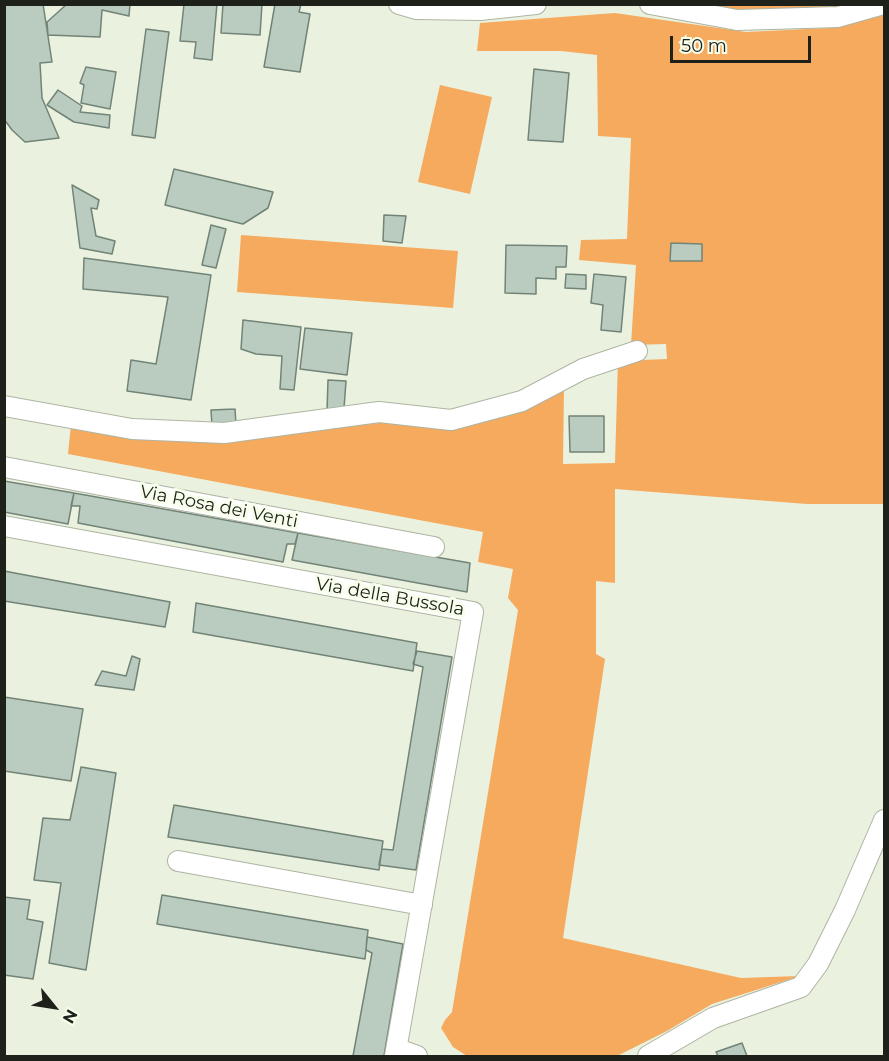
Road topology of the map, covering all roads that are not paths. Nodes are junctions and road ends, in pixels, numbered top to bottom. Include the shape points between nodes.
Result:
1 (399, 4) edge
2 (536, 4) edge
3 (650, 4) edge
4 (884, 4) edge
5 (637, 351) dead end
6 (4, 406) edge
7 (4, 467) edge
8 (4, 526) edge
9 (434, 547) dead end
10 (885, 820) edge
11 (178, 861) dead end
12 (422, 905) junction
13 (396, 1053) edge
14 (417, 1056) edge
15 (648, 1056) edge

1 - 2 street via 416,9 480,10
3 - 4 street via 737,20 838,16
5 - 6 street via 583,369 522,401 451,420 380,412 224,433 132,429
7 - 9 street, Via Rosa dei Venti
8 - 12 street, Via della Bussola via 473,612
10 - 15 street via 818,964 801,987 713,1018
11 - 12 street
12 - 13 street, Via della Bussola
13 - 14 street

